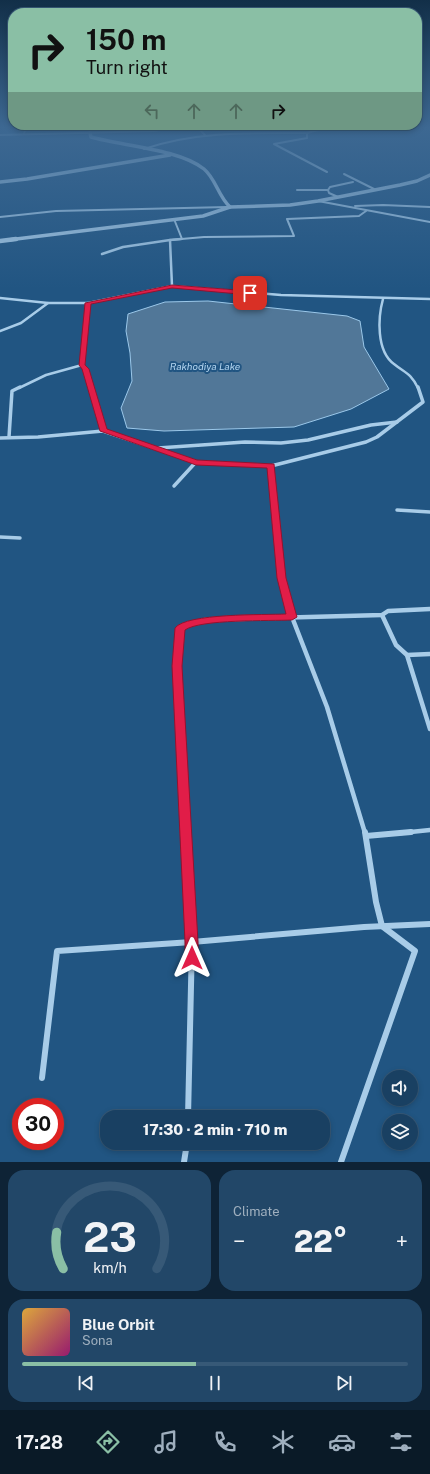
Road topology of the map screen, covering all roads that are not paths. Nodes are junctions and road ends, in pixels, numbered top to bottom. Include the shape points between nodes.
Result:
1 (10, 181) edge
2 (212, 181) edge
3 (358, 181) edge
4 (413, 181) edge
5 (0, 182) edge
6 (353, 182) dead end
7 (297, 190) dead end
8 (328, 190) junction
9 (374, 190) junction
10 (338, 197) junction
11 (318, 202) junction
12 (355, 206) junction
13 (230, 207) junction
14 (430, 208) edge
15 (366, 211) junction
16 (0, 217) edge
17 (174, 219) junction
18 (430, 222) edge
19 (182, 239) junction
20 (170, 240) junction
21 (0, 241) edge
22 (102, 254) dead end
23 (172, 286) junction
24 (0, 298) edge
25 (383, 299) junction
26 (430, 299) edge
27 (48, 303) junction
28 (88, 303) junction
29 (0, 331) edge
30 (82, 365) junction
31 (398, 422) junction
32 (103, 431) junction
33 (9, 437) junction
34 (0, 438) edge
35 (155, 448) junction
36 (196, 462) junction
37 (271, 466) junction
38 (174, 486) dead end
39 (397, 510) dead end
40 (430, 512) edge
41 (0, 537) edge
42 (20, 538) dead end
43 (430, 609) edge
44 (382, 615) junction
45 (292, 617) junction
46 (430, 654) edge
47 (407, 656) junction
48 (428, 715) edge
49 (430, 729) edge
50 (430, 830) edge
51 (366, 836) junction
52 (430, 924) edge
53 (382, 926) junction
54 (192, 942) junction
55 (42, 1078) dead end
56 (188, 1110) edge
57 (186, 1150) edge
58 (184, 1162) edge
59 (341, 1162) edge

1 - 5 street
2 - 13 street
3 - 9 street
4 - 9 street
6 - 8 street
7 - 8 street
8 - 10 street
9 - 10 street
10 - 11 street
11 - 12 street
11 - 13 street
12 - 14 street
12 - 15 street
13 - 16 street via 56,211
13 - 17 street via 203,216
15 - 18 street
15 - 19 street via 359,216 287,219 294,236
17 - 19 street
17 - 21 street
19 - 20 street
20 - 22 street via 123,247
20 - 23 street
23 - 25 street via 281,295
23 - 28 street
24 - 27 street
25 - 26 street
25 - 31 street via 379,315 380,337 385,351 392,363 408,372 420,389 423,402
27 - 28 street
27 - 29 street via 21,323
28 - 30 street
30 - 32 street
30 - 33 street via 29,382 12,391
31 - 35 street via 281,443 245,442
31 - 37 street via 366,442
32 - 33 street
32 - 35 street
33 - 34 street
35 - 36 street
36 - 37 street
36 - 38 street
37 - 45 street via 281,578
39 - 40 street
41 - 42 street
43 - 44 street via 388,611
44 - 45 street
44 - 47 street via 396,645
45 - 51 street via 327,707
45 - 54 street via 205,620 180,628 177,666
46 - 47 street
47 - 48 street
48 - 49 street
50 - 51 street
51 - 53 street
52 - 53 street
53 - 54 street
53 - 59 street via 415,952
54 - 55 street via 57,951
54 - 56 street
57 - 58 street

